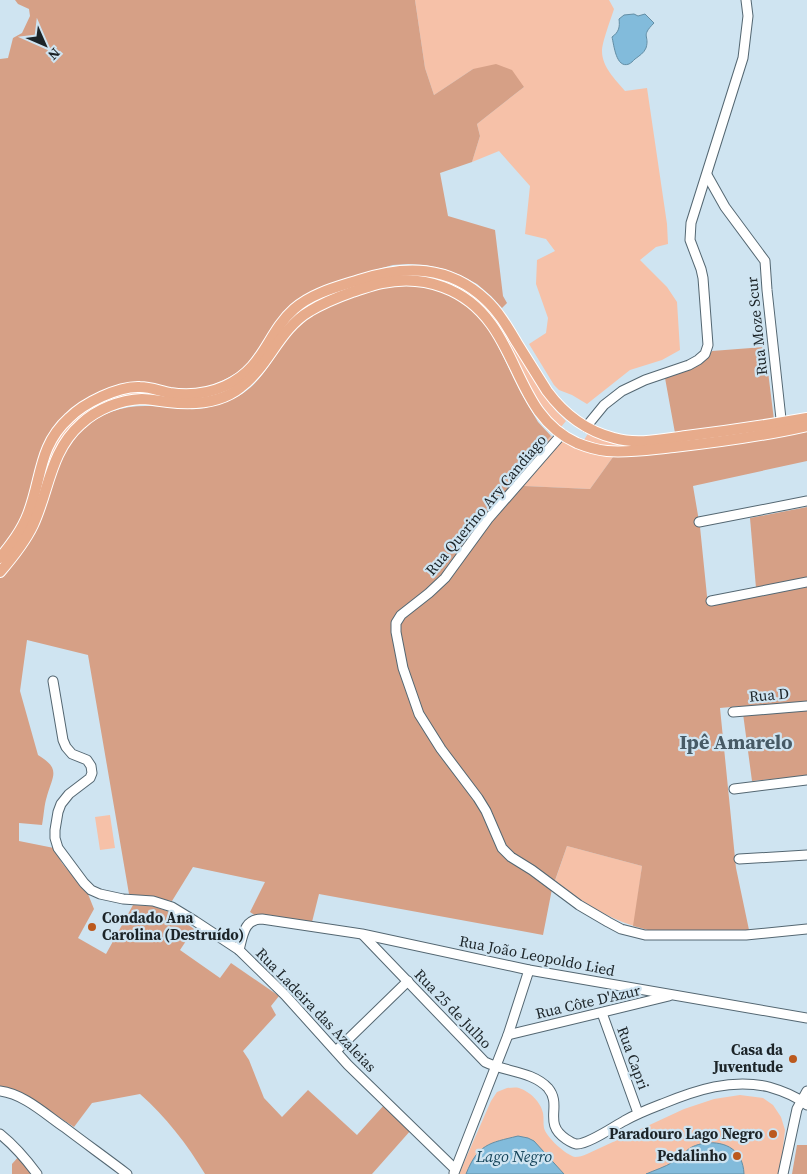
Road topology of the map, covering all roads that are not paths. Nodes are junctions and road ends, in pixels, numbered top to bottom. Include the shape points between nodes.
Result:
1 (746, 0) edge
2 (707, 175) junction
3 (807, 418) edge
4 (574, 420) junction
5 (807, 426) edge
6 (586, 427) junction
7 (782, 427) junction
8 (562, 434) junction
9 (576, 442) junction
10 (807, 501) edge
11 (699, 522) dead end
12 (0, 558) edge
13 (0, 572) edge
14 (807, 582) edge
15 (711, 601) dead end
16 (53, 681) dead end
17 (807, 706) edge
18 (733, 712) dead end
19 (807, 780) edge
20 (734, 788) dead end
21 (807, 854) edge
22 (739, 859) dead end
23 (807, 930) edge
24 (362, 934) junction
25 (239, 950) junction
26 (529, 970) junction
27 (408, 981) junction
28 (674, 995) junction
29 (602, 1013) junction
30 (807, 1018) edge
31 (508, 1035) junction
32 (336, 1052) junction
33 (495, 1066) junction
34 (0, 1091) edge
35 (807, 1091) edge
36 (804, 1103) edge
37 (638, 1113) junction
38 (0, 1134) edge
39 (454, 1171) edge
40 (37, 1174) edge
41 (127, 1174) edge
42 (783, 1174) edge

1 - 2 street via 748,16 743,58
2 - 6 street via 691,223 690,240 702,269 708,345 705,354 689,365 622,391 604,405
2 - 7 street, Rua Moze Scur via 765,261
3 - 7 main road
4 - 6 main road
4 - 8 main road
4 - 12 main road via 546,391 503,320 478,293 458,281 432,272 386,272 303,302 279,326 252,367 226,386 187,395 130,388 80,409 60,426 47,448 28,513 16,538
5 - 7 main road
6 - 7 main road via 614,438 634,441
6 - 9 main road
7 - 9 main road via 713,442 626,452 594,449
8 - 9 main road
8 - 13 main road via 536,407 492,325 476,307 446,287 432,283 406,280 381,283 308,312 289,329 251,380 236,392 207,403 130,401 105,408 88,418 65,442 53,466 33,526
8 - 23 street, Rua Querino Ary Candiago via 488,519 445,578 401,615 396,623 403,668 419,714 486,810 502,848 608,922 645,935 746,935
10 - 11 street
14 - 15 street
16 - 25 street, Rua Ladeira das Azaleias via 66,747 72,754 86,760 92,772 90,778 69,794 58,812 55,838 63,856 91,890 172,907
17 - 18 street, Rua D
19 - 20 street
21 - 22 street
24 - 25 street, Rua João Leopoldo Lied via 254,919 245,928
24 - 26 street, Rua João Leopoldo Lied
24 - 27 street, Rua 25 de Julho
25 - 32 street, Rua Ladeira das Azaleias
26 - 28 street, Rua João Leopoldo Lied
26 - 31 street
27 - 32 street
27 - 33 street, Rua 25 de Julho via 485,1062
28 - 29 street, Rua Côte D'Azur
28 - 30 street, Rua João Leopoldo Lied
29 - 31 street, Rua Côte D'Azur
29 - 37 street, Rua Capri
31 - 33 street
32 - 39 street, Rua Ladeira das Azaleias
33 - 37 street, Rua 25 de Julho via 543,1083 554,1099 553,1122 556,1129 572,1143 588,1141
33 - 39 street
34 - 41 street via 24,1100
35 - 36 street
36 - 37 street, Rua 25 de Julho via 779,1090 759,1085 722,1085 697,1090
36 - 42 street via 797,1109
38 - 40 street via 14,1145

